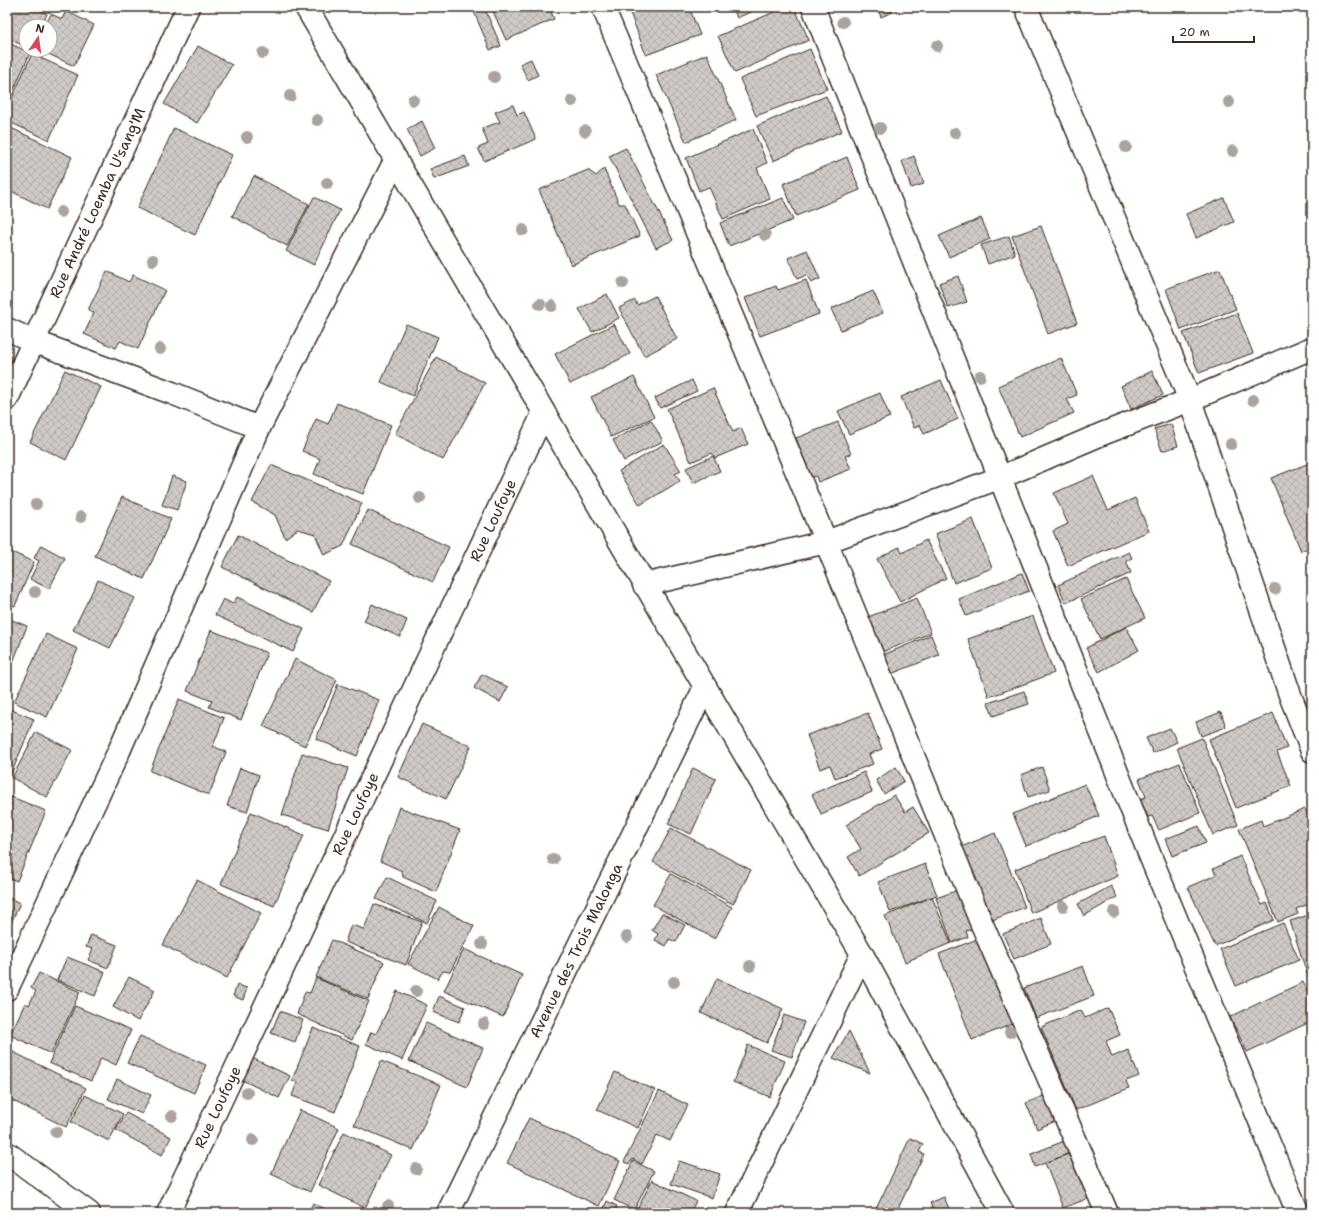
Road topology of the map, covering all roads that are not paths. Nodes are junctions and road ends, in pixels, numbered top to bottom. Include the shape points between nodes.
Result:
1 (188, 7) edge
2 (306, 7) edge
3 (603, 7) edge
4 (813, 7) edge
5 (1026, 7) edge
6 (396, 159) junction
7 (7, 329) edge
8 (33, 341) junction
9 (1312, 348) edge
10 (7, 400) edge
11 (1190, 400) junction
12 (543, 414) junction
13 (259, 428) junction
14 (999, 478) junction
15 (826, 542) junction
16 (644, 585) junction
17 (705, 688) junction
18 (1312, 751) edge
19 (862, 954) junction
20 (7, 989) edge
21 (7, 1153) edge
22 (89, 1213) edge
23 (168, 1213) edge
24 (448, 1213) edge
25 (736, 1213) edge
26 (1004, 1213) edge
27 (1107, 1213) edge
28 (1298, 1213) edge

1 - 8 street, Rue André Loemba U'sang'M
2 - 6 street
3 - 15 street
4 - 14 street
5 - 11 street
6 - 12 street
6 - 13 street
7 - 8 street
8 - 10 street, Rue André Loemba U'sang'M
8 - 13 street
9 - 11 street
11 - 14 street
11 - 18 street via 1290,695
12 - 16 street
12 - 23 street, Rue Loufoye
13 - 20 street via 119,751
14 - 15 street
14 - 28 street via 1151,858
15 - 16 street
15 - 27 street via 981,922
16 - 17 street
17 - 19 street
17 - 24 street, Avenue des Trois Malonga
19 - 25 street
19 - 26 street
21 - 22 street

